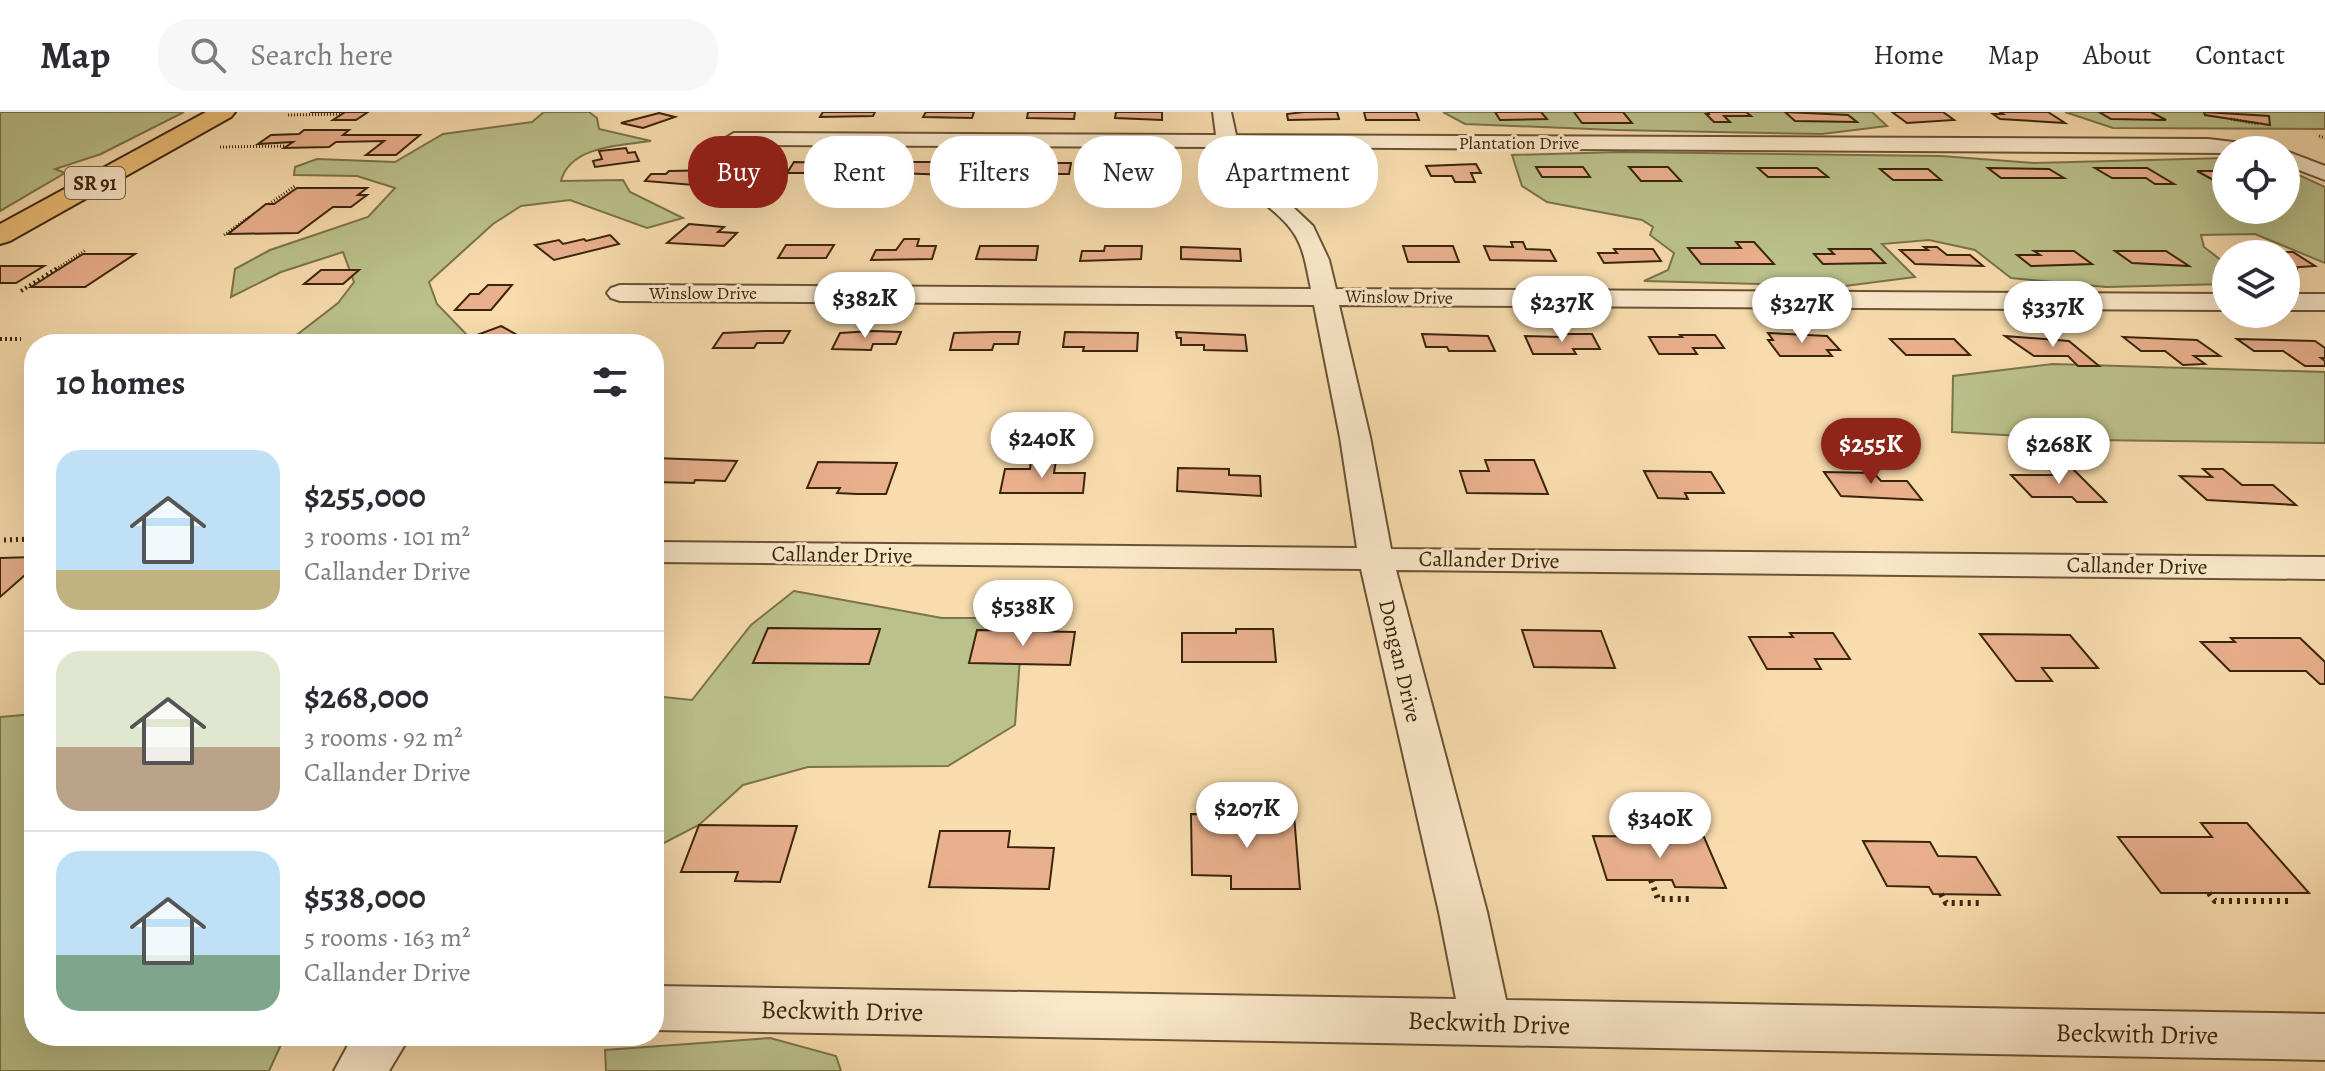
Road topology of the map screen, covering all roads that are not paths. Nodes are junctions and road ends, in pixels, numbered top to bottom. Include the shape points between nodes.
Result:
1 (223, 112) edge
2 (1222, 112) edge
3 (1225, 136) edge
4 (788, 139) edge
5 (1198, 142) edge
6 (1378, 142) edge
7 (2212, 145) edge
8 (2300, 163) edge
9 (2325, 174) edge
10 (1281, 208) edge
11 (0, 235) edge
12 (620, 293) dead end
13 (1324, 296) junction
14 (2212, 302) edge
15 (2300, 302) edge
16 (2325, 302) edge
17 (664, 552) edge
18 (1376, 559) junction
19 (2325, 568) edge
20 (664, 1008) edge
21 (1486, 1024) junction
22 (2325, 1037) edge

1 - 11 main road, SR 91
2 - 3 street
4 - 5 street, Plantation Drive
6 - 7 street, Plantation Drive
8 - 9 street
10 - 13 street, Dongan Drive via 1305,231
12 - 13 street, Winslow Drive
13 - 14 street, Winslow Drive
13 - 18 street, Dongan Drive
15 - 16 street
17 - 18 street, Callander Drive
18 - 19 street, Callander Drive
18 - 21 street, Dongan Drive
20 - 21 street, Beckwith Drive
21 - 22 street, Beckwith Drive

